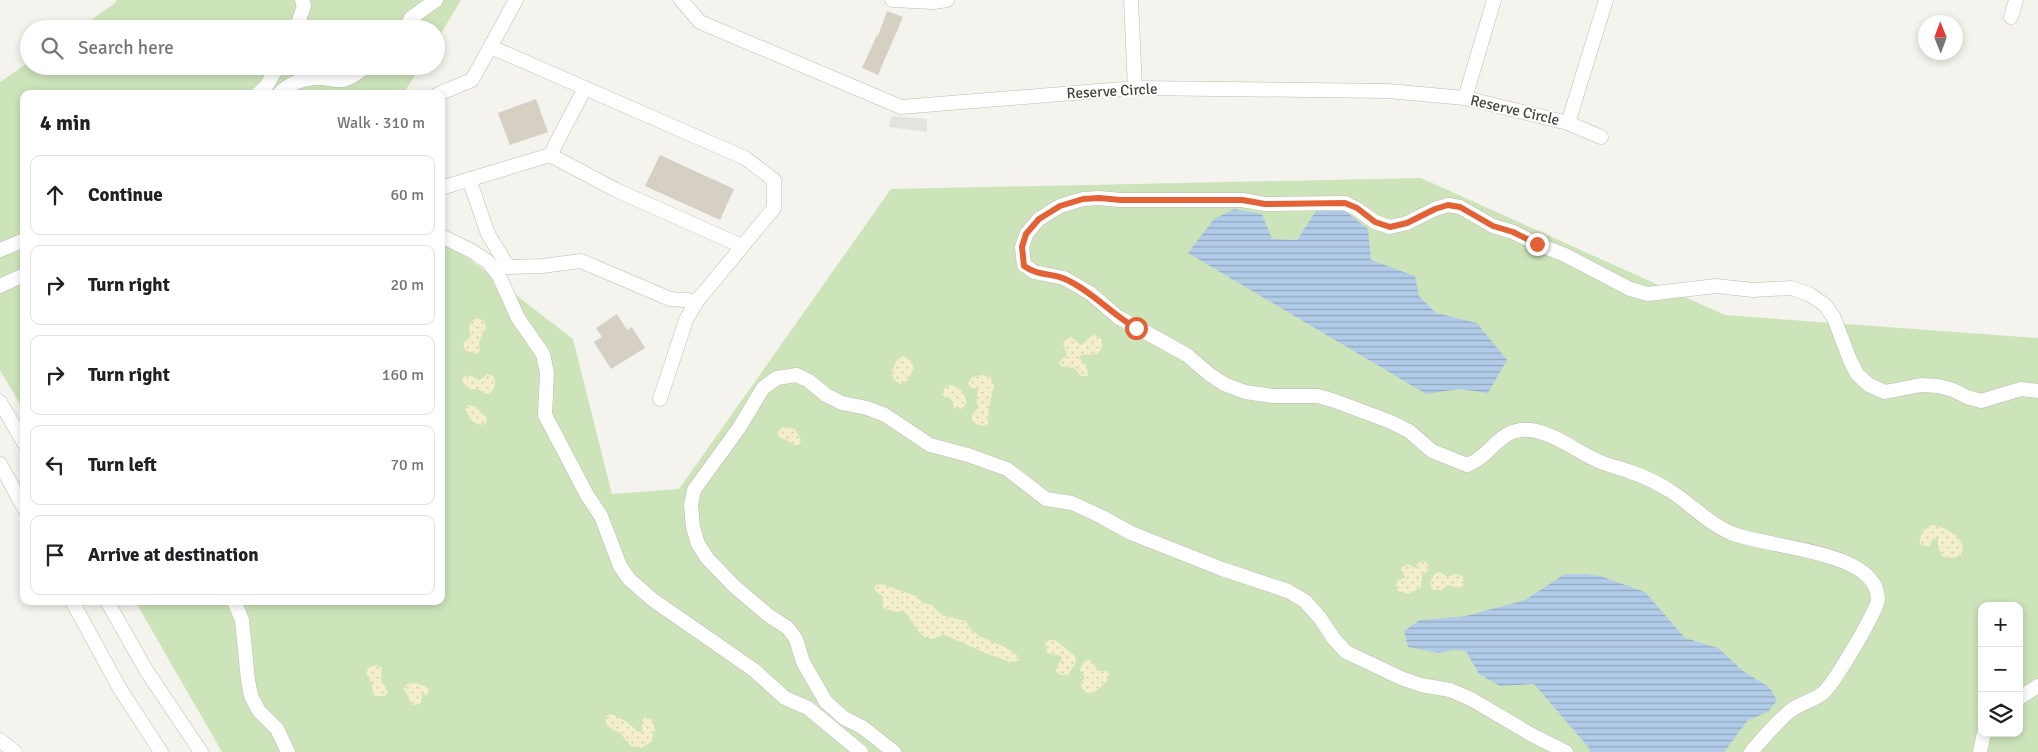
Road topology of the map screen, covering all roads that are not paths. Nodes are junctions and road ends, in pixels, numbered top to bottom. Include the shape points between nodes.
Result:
1 (302, 0) edge
2 (436, 0) edge
3 (516, 0) edge
4 (681, 0) edge
5 (892, 0) edge
6 (947, 0) edge
7 (1131, 0) edge
8 (1494, 0) edge
9 (1606, 0) edge
10 (2016, 0) edge
11 (2011, 17) dead end
12 (299, 20) edge
13 (410, 20) edge
14 (491, 47) junction
15 (273, 75) edge
16 (355, 75) edge
17 (585, 88) junction
18 (1135, 88) junction
19 (262, 90) edge
20 (283, 90) edge
21 (445, 91) edge
22 (1465, 98) junction
23 (1568, 123) junction
24 (1601, 137) dead end
25 (550, 155) junction
26 (469, 179) junction
27 (445, 187) edge
28 (445, 238) edge
29 (20, 242) edge
30 (742, 246) junction
31 (0, 250) edge
32 (20, 276) edge
33 (0, 286) edge
34 (697, 301) junction
35 (2038, 391) edge
36 (660, 399) dead end
37 (0, 402) edge
38 (20, 436) edge
39 (0, 464) edge
40 (20, 501) edge
41 (74, 605) edge
42 (109, 605) edge
43 (236, 605) edge
44 (2038, 686) edge
45 (2023, 695) edge
46 (1983, 737) edge
47 (0, 740) edge
48 (15, 752) edge
49 (161, 752) edge
50 (200, 752) edge
51 (288, 752) edge
52 (861, 752) edge
53 (894, 752) edge
54 (1566, 752) edge
55 (1751, 752) edge
56 (1980, 752) edge

1 - 12 street via 304,6
2 - 13 street
3 - 14 street
4 - 18 street, Reserve Circle via 700,22 901,107
5 - 6 street
7 - 18 street
8 - 22 street
9 - 23 street
10 - 11 street
14 - 17 street
14 - 21 street via 472,80
15 - 19 street
16 - 20 street via 340,81 304,79
17 - 25 street
17 - 30 street via 745,158 774,180 774,208
18 - 22 street, Reserve Circle via 1388,91
22 - 23 street, Reserve Circle
23 - 24 street, Reserve Circle
25 - 26 street
25 - 30 street via 609,187
26 - 27 street
26 - 34 street via 488,234 508,267 581,261 670,299
28 - 52 street via 488,262 499,276 518,318 543,354 547,373 545,415 600,516 620,566 629,579 653,600 754,670 785,698 808,708
29 - 31 street
30 - 34 street
32 - 33 street
34 - 36 street via 686,320
35 - 55 street via 2022,389 1981,401 1966,398 1953,390 1921,384 1885,392 1857,374 1834,318 1809,294 1791,288 1753,290 1716,286 1648,294 1630,289 1564,255 1493,226 1460,207 1448,205 1390,227 1375,222 1345,203 1083,199 1060,206 1039,219 1026,234 1022,247 1024,266 1034,272 1064,278 1090,293 1118,317 1187,355 1224,384 1245,392 1318,396 1335,401 1391,422 1409,431 1432,451 1467,465 1476,462 1497,441 1512,432 1545,433 1603,463 1647,478 1673,492 1730,533 1749,540 1820,553 1868,576 1876,586 1878,601 1830,685 1825,692 1792,710
37 - 38 street
39 - 40 street
41 - 49 street via 120,689
42 - 50 street via 146,670
43 - 51 street via 242,620 251,696 259,711 277,729
44 - 45 street
46 - 56 street
47 - 48 street
53 - 54 street via 826,702 788,628 741,592 707,558 698,544 691,505 694,490 740,428 763,388 778,378 797,375 842,403 885,415 930,445 1007,469 1046,499 1072,503 1131,533 1288,591 1305,601 1346,652 1401,678 1450,690 1471,699

